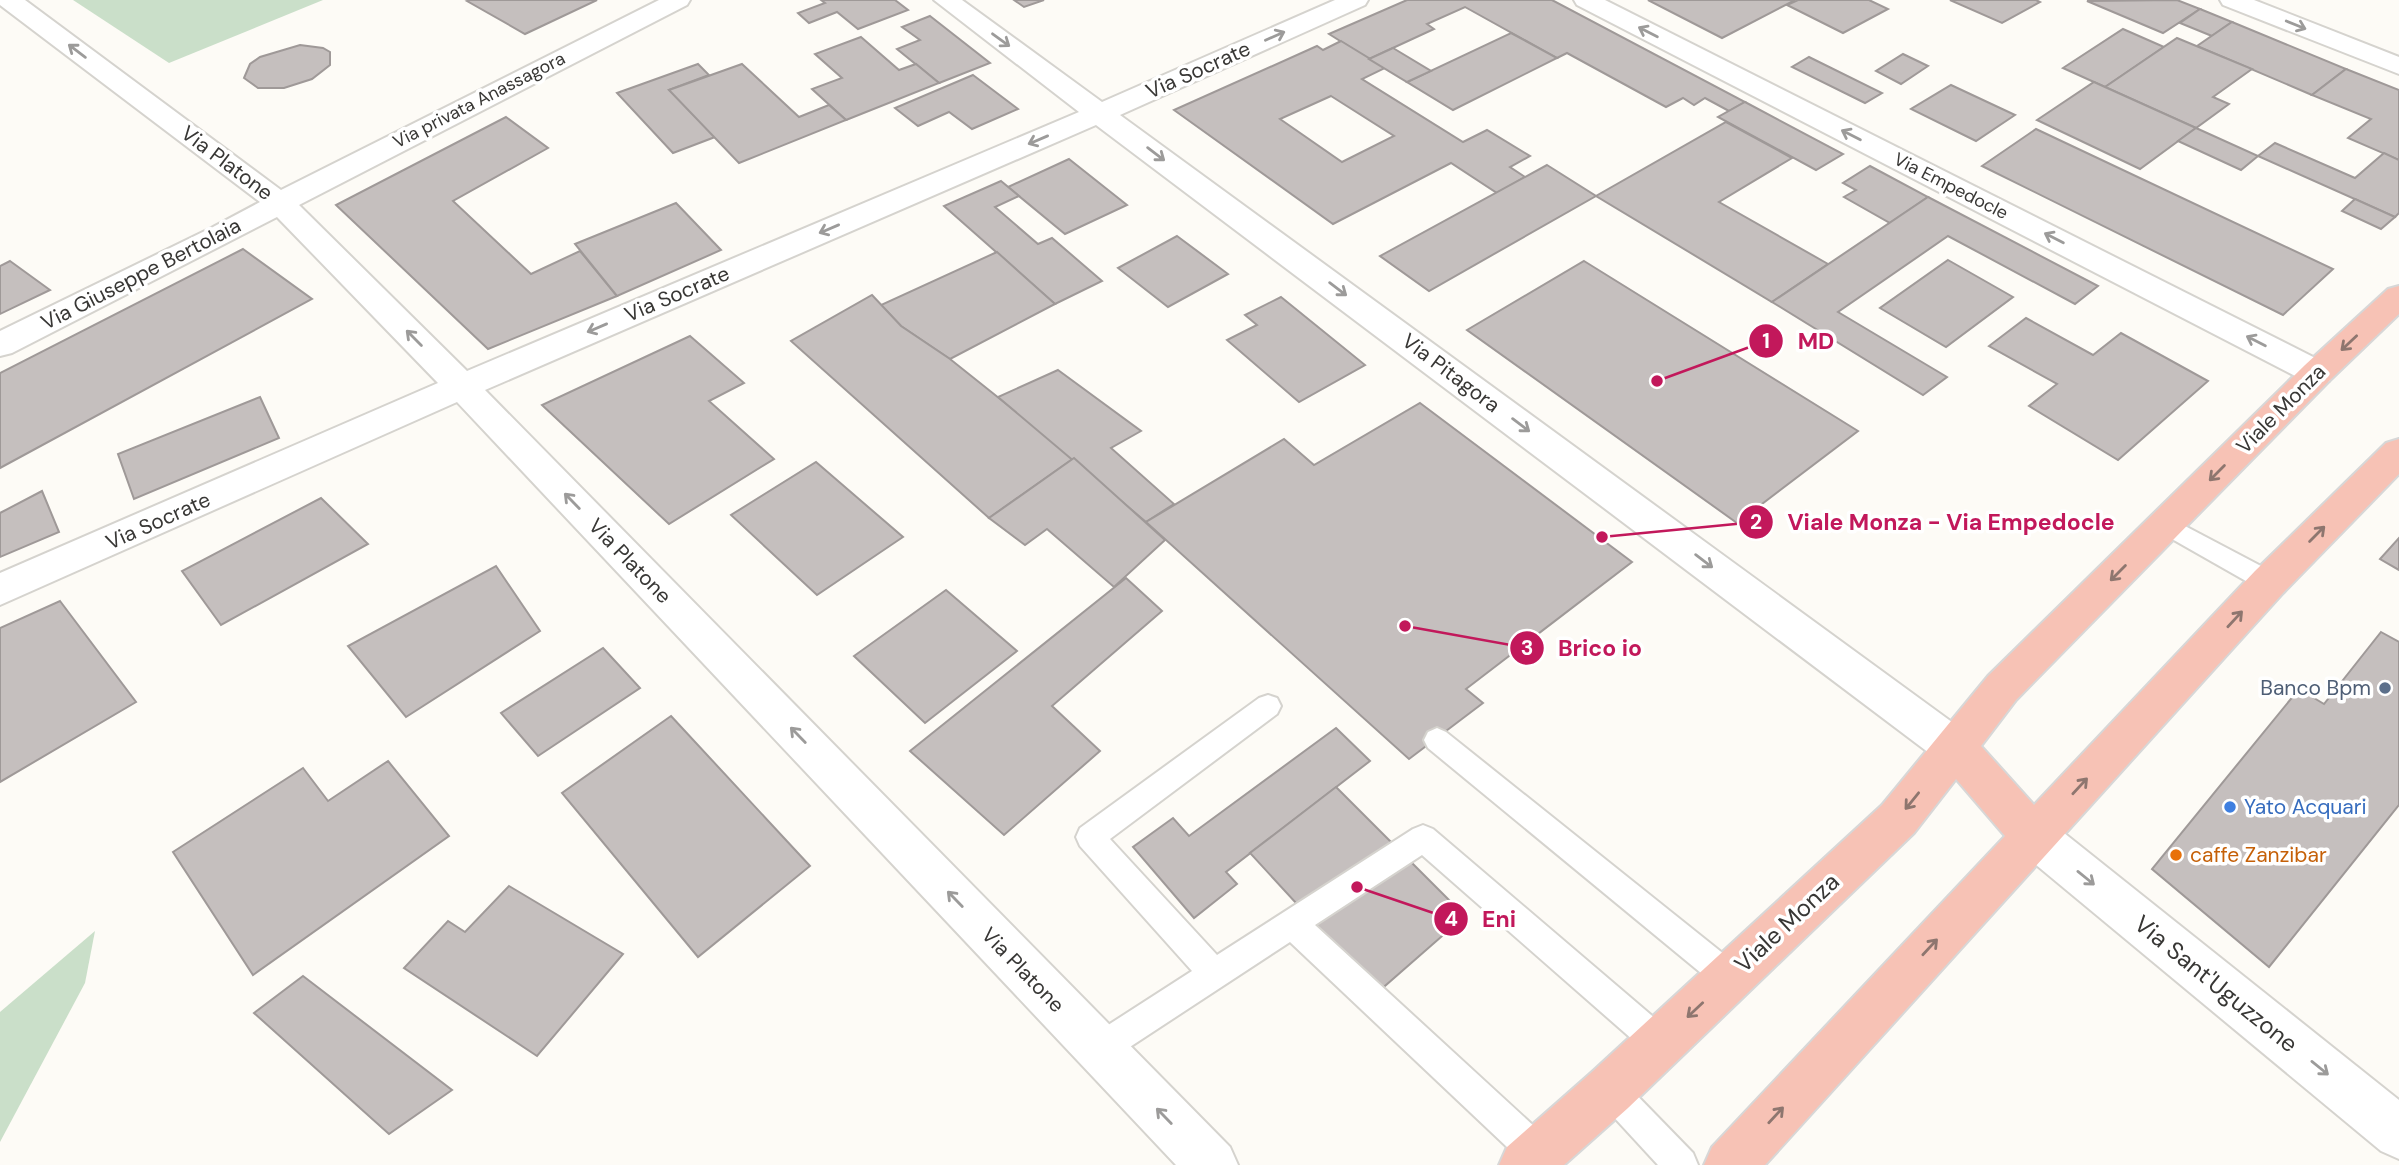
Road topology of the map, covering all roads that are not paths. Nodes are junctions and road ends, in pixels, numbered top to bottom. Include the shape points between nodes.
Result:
1 (9, 0) edge
2 (678, 0) edge
3 (946, 0) edge
4 (1356, 0) edge
5 (1586, 0) edge
6 (2232, 0) edge
7 (2399, 66) edge
8 (1101, 113) junction
9 (281, 203) junction
10 (2399, 296) edge
11 (0, 345) edge
12 (2317, 373) junction
13 (462, 386) junction
14 (2399, 452) edge
15 (2166, 525) junction
16 (2269, 582) junction
17 (0, 590) edge
18 (1268, 706) dead end
19 (1437, 740) dead end
20 (1956, 749) junction
21 (2034, 835) junction
22 (1291, 923) junction
23 (1214, 973) junction
24 (1730, 977) junction
25 (1660, 1043) junction
26 (1099, 1049) junction
27 (1610, 1090) junction
28 (2399, 1133) edge
29 (1531, 1158) edge
30 (1212, 1165) edge
31 (1681, 1165) edge
32 (1730, 1165) edge

9 -> 1 street, Via Platone
2 - 9 street, Via privata Anassagora
3 -> 8 street, Via Pitagora
8 -> 4 street, Via Socrate
12 -> 5 street, Via Empedocle
6 -> 7 street
8 -> 13 street, Via Socrate
8 -> 20 street, Via Pitagora
9 - 11 street, Via Giuseppe Bertolaia
13 -> 9 street, Via Platone
10 -> 12 main road, Viale Monza
12 -> 15 main road, Viale Monza
13 - 17 street, Via Socrate
26 -> 13 street, Via Platone
16 -> 14 main road
15 - 16 lane
15 -> 20 main road, Viale Monza via 2002,688
21 -> 16 main road
18 - 23 lane via 1090,837
19 - 24 lane
20 - 21 main road
20 -> 24 main road, Viale Monza via 1898,819
21 -> 28 street, Via Sant'Uguzzone
32 -> 21 main road
22 - 23 lane
22 - 25 lane via 1423,838
22 - 29 lane
23 - 26 lane
24 -> 25 main road, Viale Monza
25 - 27 main road, Viale Monza
30 -> 26 street, Via Platone
27 - 29 main road, Viale Monza
27 - 31 lane

